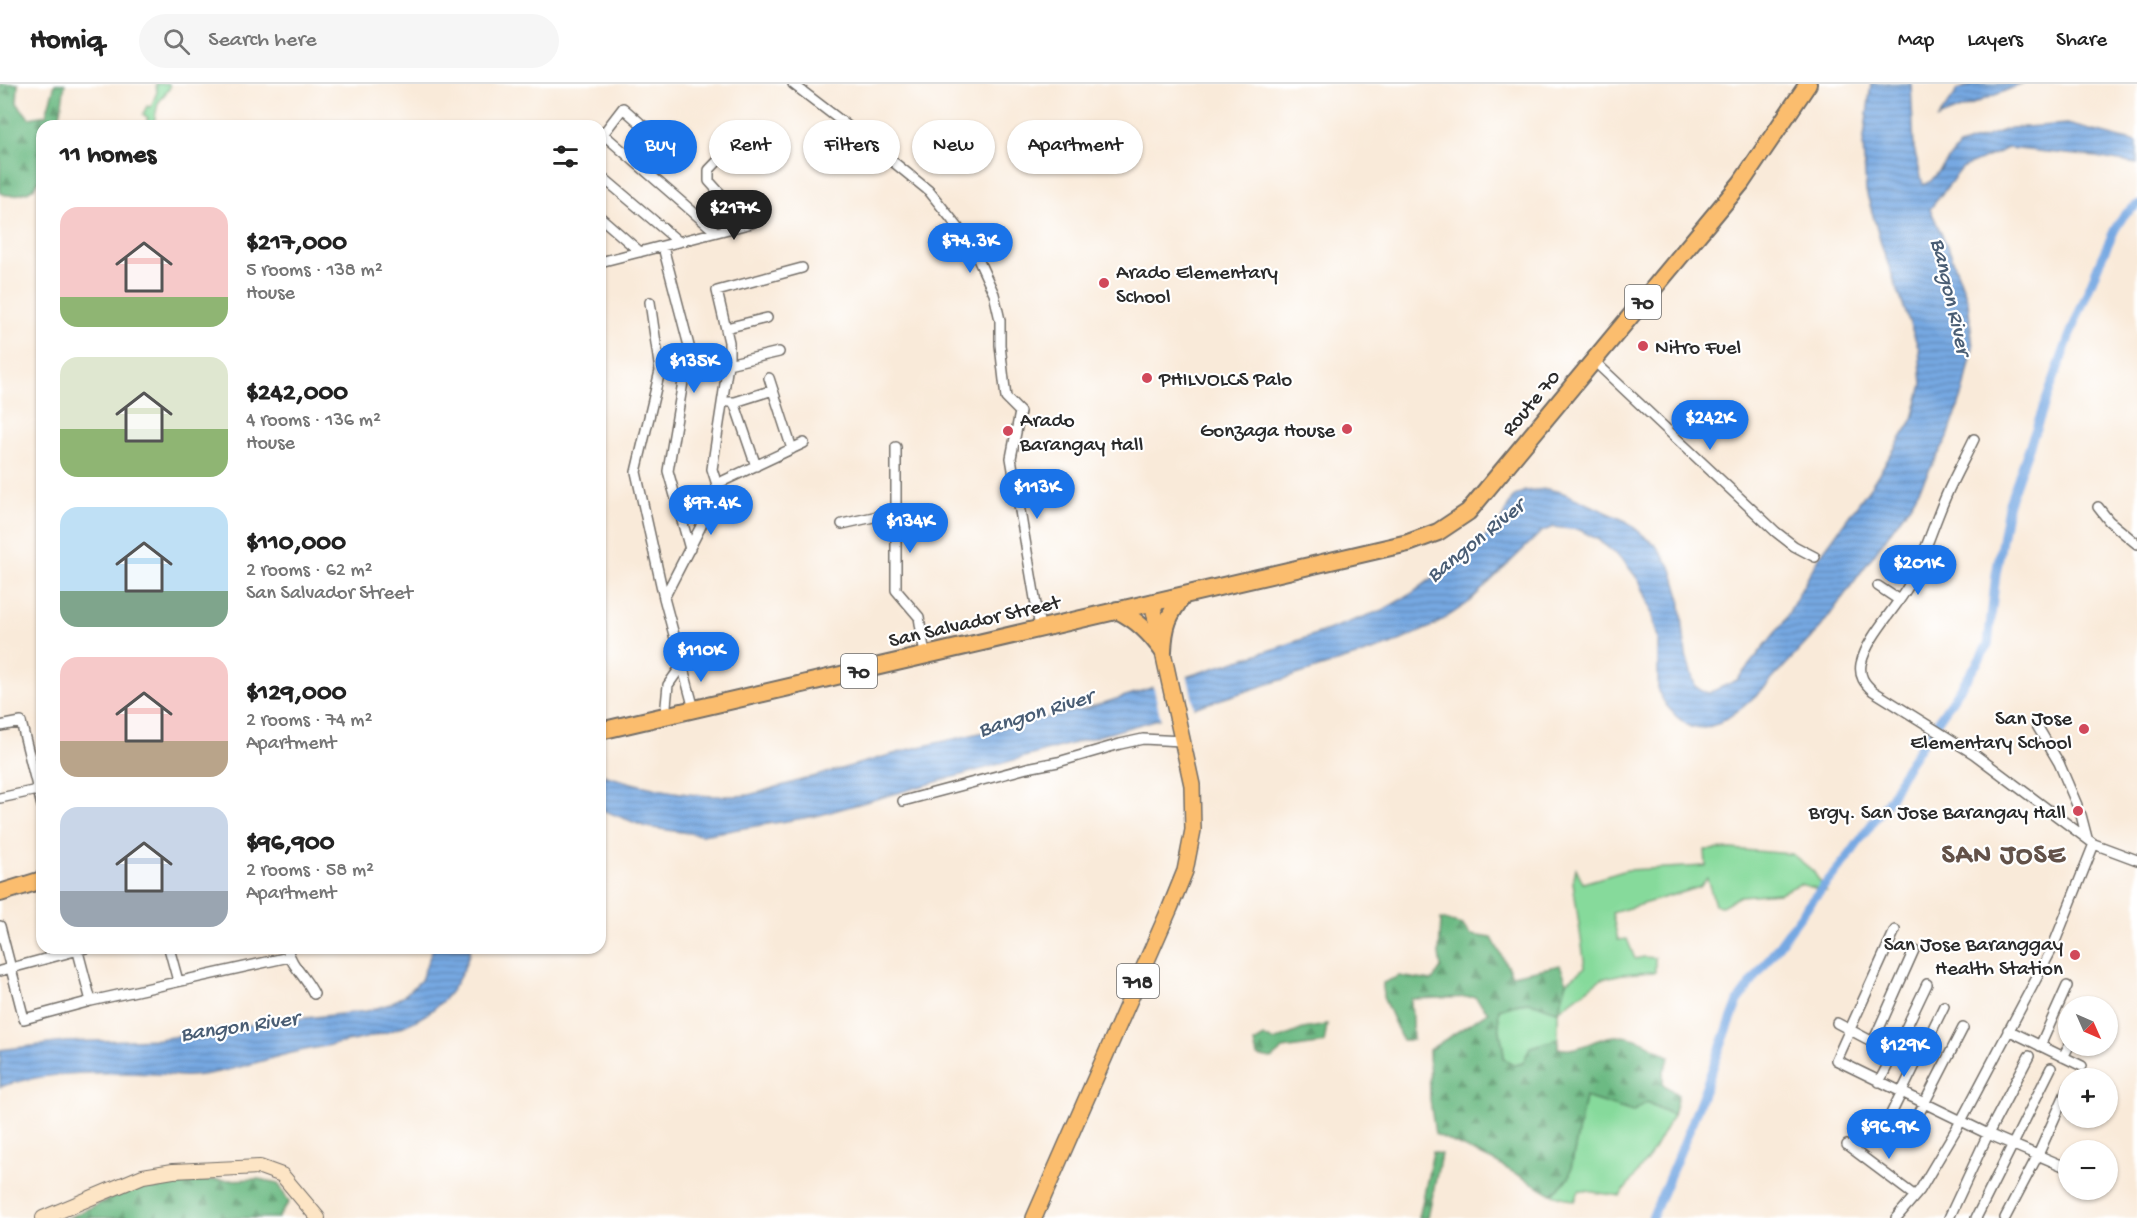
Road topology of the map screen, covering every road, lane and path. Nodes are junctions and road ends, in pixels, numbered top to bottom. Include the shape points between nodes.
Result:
1 (793, 84) edge
2 (1808, 84) edge
3 (637, 120) edge
4 (606, 130) edge
5 (606, 140) edge
6 (709, 174) edge
7 (606, 180) edge
8 (606, 222) edge
9 (716, 232) junction
10 (679, 242) junction
11 (663, 247) junction
12 (640, 252) junction
13 (606, 258) edge
14 (802, 268) dead end
15 (650, 302) dead end
16 (767, 318) dead end
17 (726, 328) junction
18 (779, 352) dead end
19 (1594, 361) junction
20 (728, 364) junction
21 (769, 378) dead end
22 (773, 390) junction
23 (721, 402) junction
24 (734, 402) junction
25 (1974, 439) dead end
26 (804, 443) dead end
27 (896, 447) dead end
28 (792, 449) junction
29 (756, 466) junction
30 (718, 488) junction
31 (2098, 507) dead end
32 (896, 512) junction
33 (842, 524) dead end
34 (2137, 544) edge
35 (690, 549) junction
36 (1815, 557) dead end
37 (1878, 586) dead end
38 (1184, 595) junction
39 (664, 598) junction
40 (1899, 600) junction
41 (1152, 602) junction
42 (1118, 610) junction
43 (1040, 628) junction
44 (925, 655) junction
45 (1165, 658) junction
46 (682, 665) junction
47 (694, 709) junction
48 (665, 716) junction
49 (2036, 724) dead end
50 (0, 726) edge
51 (606, 730) edge
52 (1181, 737) junction
53 (36, 775) edge
54 (36, 790) edge
55 (0, 798) edge
56 (903, 801) dead end
57 (2077, 805) dead end
58 (2081, 815) dead end
59 (2090, 841) junction
60 (2137, 860) edge
61 (36, 882) edge
62 (0, 892) edge
63 (0, 926) edge
64 (1895, 930) dead end
65 (1914, 950) dead end
66 (62, 954) edge
67 (81, 954) edge
68 (171, 954) edge
69 (280, 954) edge
70 (289, 954) edge
71 (12, 968) junction
72 (0, 971) edge
73 (178, 981) junction
74 (1927, 984) dead end
75 (2067, 986) dead end
76 (314, 994) dead end
77 (91, 1001) junction
78 (1944, 1006) dead end
79 (1837, 1023) dead end
80 (1963, 1028) dead end
81 (1849, 1030) junction
82 (2008, 1030) junction
83 (1873, 1042) junction
84 (2040, 1046) junction
85 (1895, 1051) junction
86 (2029, 1056) dead end
87 (2063, 1058) joint
88 (2082, 1066) dead end
89 (2051, 1068) dead end
90 (1879, 1082) junction
91 (1902, 1092) junction
92 (1924, 1102) junction
93 (2058, 1110) edge
94 (1889, 1118) dead end
95 (1961, 1121) junction
96 (1911, 1129) dead end
97 (1988, 1134) junction
98 (2014, 1144) junction
99 (1847, 1145) dead end
100 (2038, 1155) junction
101 (2058, 1164) edge
102 (1915, 1196) junction
103 (43, 1218) edge
104 (318, 1218) edge
105 (1034, 1218) edge
106 (1896, 1218) edge
107 (1949, 1218) edge
108 (1976, 1218) edge
109 (2005, 1218) edge

1 - 43 street via 929,191 982,267 1000,320 1006,398 1020,412 1011,458
2 - 19 highway, Route 70 / 70 via 1740,183
3 - 4 street via 623,108
5 - 9 street
6 - 9 street via 717,191 752,223
7 - 10 street
8 - 12 street
9 - 10 street
10 - 11 street
11 - 12 street
11 - 35 street via 689,346 668,471
12 - 13 street
14 - 17 street via 717,291
15 - 39 street via 660,371 636,472
16 - 17 street
17 - 20 street
18 - 20 street
19 - 36 street via 1776,532
19 - 38 highway, Route 70 / 70 via 1468,512 1438,532 1408,543
20 - 23 street
21 - 22 street
22 - 24 street
22 - 28 street
23 - 24 street
23 - 30 street via 712,469
24 - 29 street
25 - 40 street
26 - 28 street
27 - 32 street
28 - 29 street
29 - 30 street via 721,482
30 - 35 street
31 - 34 street
32 - 33 street
32 - 44 street via 896,590 919,617
35 - 39 street
37 - 40 street
38 - 41 highway, San Salvador Street / 70
38 - 45 highway via 1168,617
39 - 46 street
40 - 59 street via 1862,660 1862,680 1873,691 1974,754
41 - 42 highway, San Salvador Street / 70
41 - 45 main road, 718
42 - 43 highway, San Salvador Street / 70
42 - 45 highway via 1152,635
43 - 44 highway, San Salvador Street / 70
44 - 47 highway, San Salvador Street / 70
45 - 52 main road, 718
46 - 47 street
46 - 48 street via 668,685
47 - 48 highway, San Salvador Street / 70
48 - 51 highway, San Salvador Street / 70
49 - 57 street
50 - 53 street via 21,722
52 - 56 street via 1120,744
52 - 105 main road, 718 via 1192,785 1193,830 1185,871
54 - 55 street
58 - 59 street
59 - 60 street
59 - 82 street via 2052,949
61 - 62 highway
63 - 71 street
64 - 81 street
65 - 83 street
66 - 71 street
67 - 77 street
68 - 73 street
69 - 73 street
70 - 76 street
71 - 72 street
71 - 77 street via 24,1019
73 - 77 street
74 - 85 street
75 - 84 street
78 - 91 street
79 - 81 street
80 - 92 street
81 - 83 street
81 - 90 street via 1836,1060
82 - 84 street
82 - 95 street
83 - 85 street
84 - 87 street
85 - 90 street
86 - 97 street
87 - 88 street
89 - 98 street
90 - 91 street
91 - 92 street
91 - 94 street
92 - 95 street
92 - 96 street
93 - 100 street
95 - 97 street
95 - 102 street
97 - 98 street
97 - 107 street
98 - 100 street
98 - 108 street
99 - 102 street
100 - 101 street
100 - 109 street
102 - 106 street
103 - 104 street via 143,1176 260,1167 282,1175

